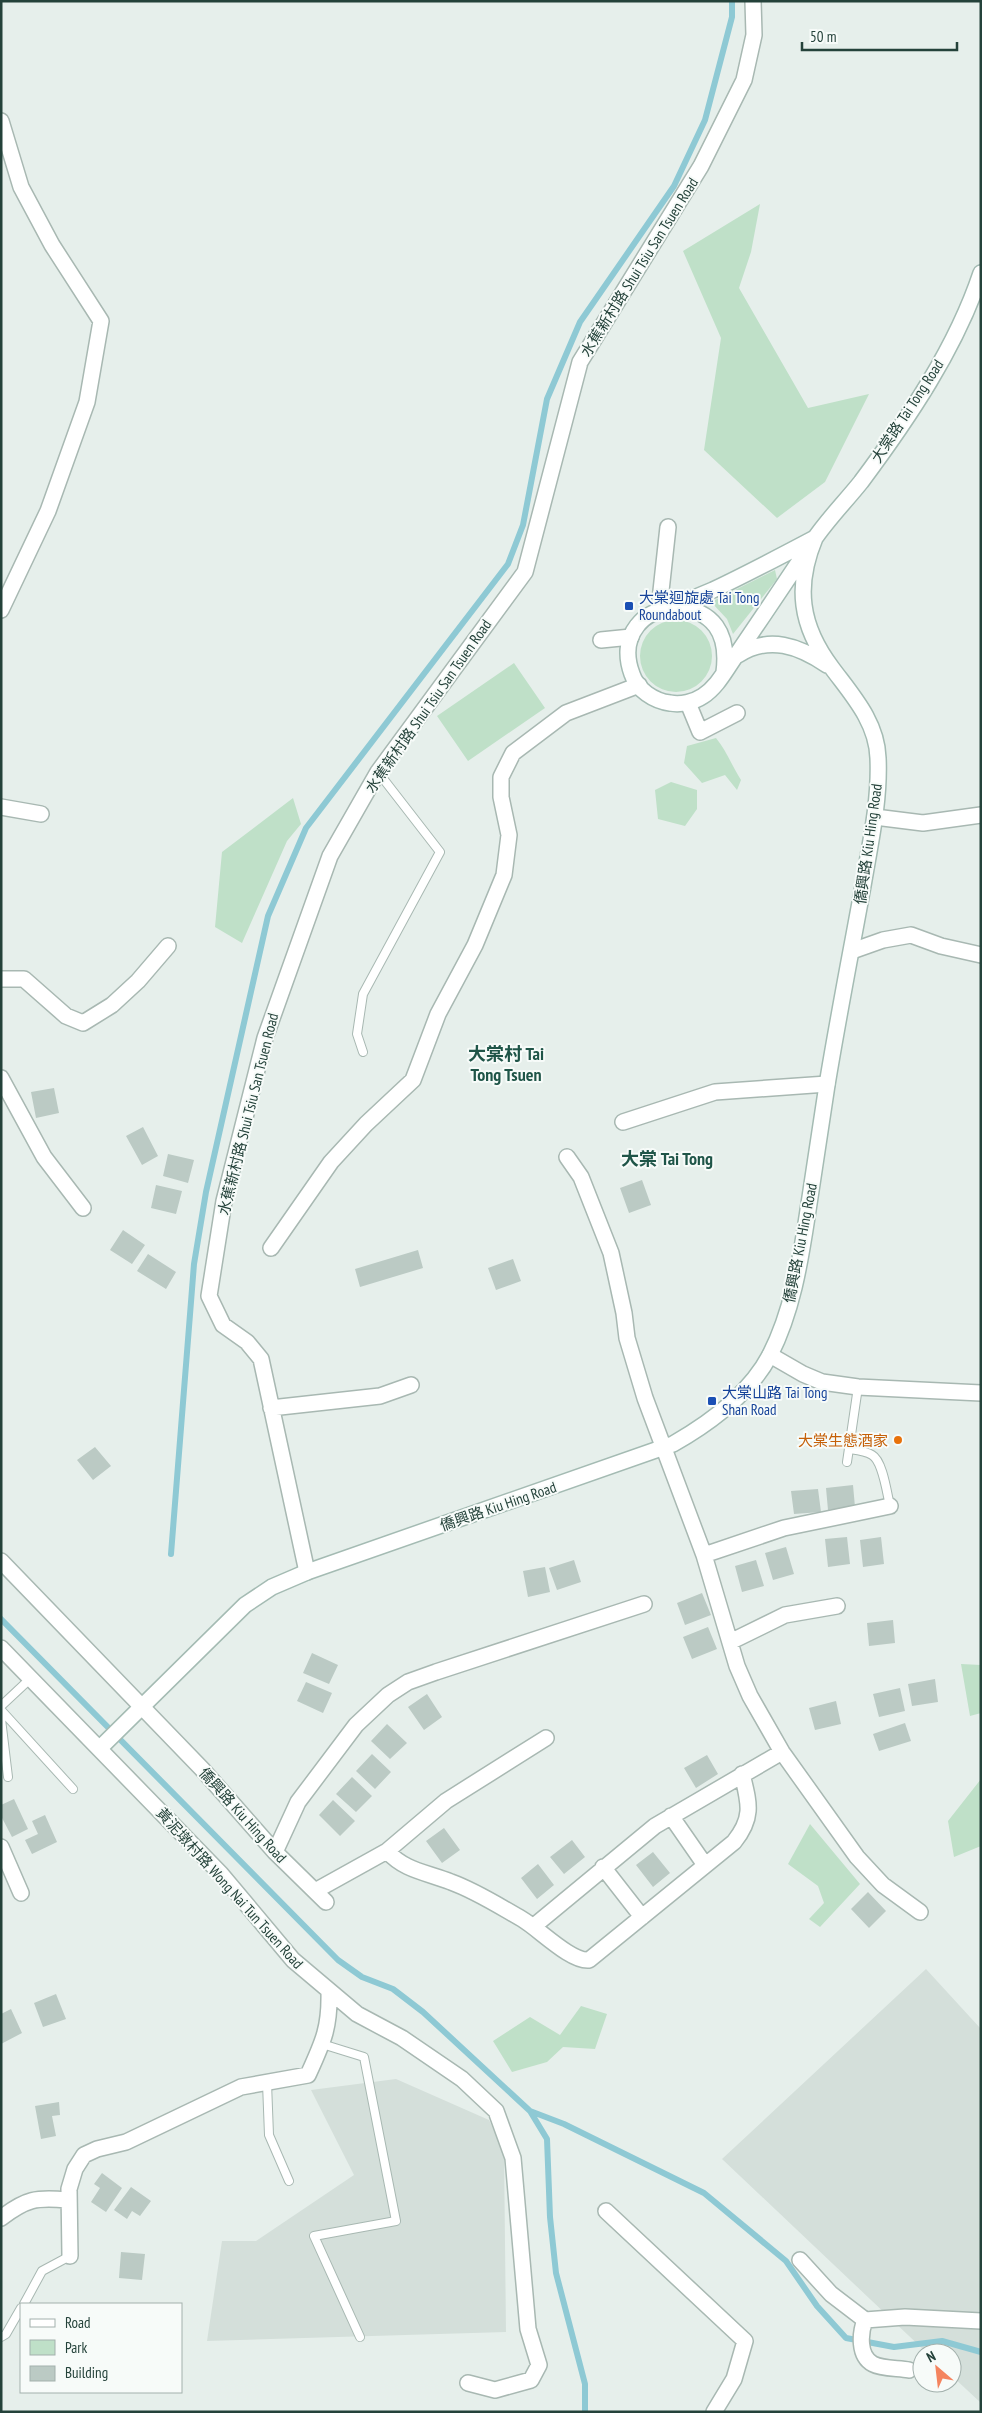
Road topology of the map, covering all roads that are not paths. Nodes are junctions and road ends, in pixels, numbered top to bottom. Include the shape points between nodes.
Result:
1 (754, 1) edge
2 (1, 121) edge
3 (981, 273) edge
4 (668, 527) dead end
5 (815, 538) junction
6 (675, 606) junction
7 (660, 609) junction
8 (1, 610) edge
9 (631, 637) junction
10 (601, 640) dead end
11 (734, 658) junction
12 (832, 669) junction
13 (724, 674) junction
14 (638, 685) junction
15 (688, 703) junction
16 (737, 713) dead end
17 (378, 772) junction
18 (1, 807) edge
19 (41, 814) dead end
20 (981, 815) edge
21 (875, 816) junction
22 (168, 946) dead end
23 (852, 951) junction
24 (981, 955) edge
25 (1, 978) edge
26 (363, 1052) dead end
27 (1, 1078) edge
28 (828, 1084) junction
29 (623, 1122) dead end
30 (567, 1157) dead end
31 (83, 1208) dead end
32 (271, 1248) dead end
33 (770, 1355) junction
34 (410, 1385) dead end
35 (858, 1387) junction
36 (981, 1393) edge
37 (271, 1408) junction
38 (665, 1447) junction
39 (849, 1449) junction
40 (847, 1462) dead end
41 (890, 1506) joint
42 (704, 1555) junction
43 (1, 1562) edge
44 (307, 1572) junction
45 (644, 1604) dead end
46 (837, 1606) dead end
47 (730, 1642) junction
48 (1, 1648) edge
49 (31, 1678) junction
50 (1, 1706) edge
51 (140, 1706) junction
52 (1, 1710) edge
53 (1, 1719) edge
54 (546, 1738) dead end
55 (100, 1748) junction
56 (782, 1752) junction
57 (742, 1774) junction
58 (8, 1777) dead end
59 (73, 1789) dead end
60 (671, 1816) junction
61 (1, 1847) edge
62 (386, 1851) junction
63 (275, 1852) junction
64 (705, 1865) junction
65 (604, 1867) junction
66 (315, 1891) junction
67 (21, 1893) dead end
68 (326, 1902) dead end
69 (920, 1912) dead end
70 (642, 1917) junction
71 (534, 1926) junction
72 (329, 1991) junction
73 (322, 2044) junction
74 (267, 2083) junction
75 (289, 2181) dead end
76 (67, 2200) junction
77 (606, 2211) dead end
78 (1, 2218) edge
79 (70, 2256) joint
80 (800, 2260) dead end
81 (25, 2303) edge
82 (20, 2310) edge
83 (981, 2321) edge
84 (863, 2327) junction
85 (1, 2337) edge
86 (360, 2337) dead end
87 (909, 2370) dead end
88 (468, 2383) dead end
89 (714, 2412) edge

1 - 17 street, 水蕉新村路 Shui Tsiu San Tsuen Road via 754,35 744,80 701,166 580,362 525,572
2 - 8 street via 21,187 52,245 101,322 87,402 48,511
3 - 5 street, 大棠路 Tai Tong Road via 944,354 917,400 861,481
4 - 7 street
5 - 6 street, 大棠路 Tai Tong Road
5 - 11 street, 大棠路 Tai Tong Road
5 - 12 street, 僑興路 Kiu Hing Road via 803,574 803,602 810,630
6 - 7 street, 大棠路 Tai Tong Road
6 - 13 street, 大棠路 Tai Tong Road via 691,608 716,626 724,640
7 - 9 street, 大棠路 Tai Tong Road via 646,617
9 - 10 street
9 - 14 street via 629,665
11 - 12 street via 757,646 787,644 811,654
11 - 13 street, 大棠路 Tai Tong Road
12 - 21 street, 僑興路 Kiu Hing Road via 847,685 872,731 878,756
13 - 15 street, 大棠路 Tai Tong Road via 703,696
14 - 15 street via 656,700 671,704
14 - 32 street via 566,713 513,753 500,777 509,835 504,875 475,946 438,1014 413,1080 331,1162
15 - 16 street via 700,732
17 - 26 lane via 440,852 363,994 357,1034
17 - 37 street, 水蕉新村路 Shui Tsiu San Tsuen Road via 323,874 265,1038 224,1201 209,1296 223,1326 247,1342 261,1360
18 - 19 street
20 - 21 street via 923,823
21 - 23 street, 僑興路 Kiu Hing Road
22 - 25 street via 138,982 112,1006 83,1023 66,1016 24,979
23 - 24 street via 883,940 911,936
23 - 28 street, 僑興路 Kiu Hing Road
27 - 31 street via 44,1157
28 - 29 street via 715,1092
28 - 33 street, 僑興路 Kiu Hing Road via 794,1287
30 - 38 street via 581,1177 612,1253 627,1338 645,1398
33 - 35 street via 822,1382
33 - 38 street, 僑興路 Kiu Hing Road via 756,1375 720,1412 697,1430
34 - 37 street via 380,1396
35 - 36 street
35 - 39 lane
37 - 44 street, 水蕉新村路 Shui Tsiu San Tsuen Road
38 - 42 street
38 - 44 street, 僑興路 Kiu Hing Road
39 - 40 lane
39 - 41 lane via 868,1452 876,1457
41 - 42 street via 784,1528
42 - 47 street
43 - 51 street, 僑興路 Kiu Hing Road
44 - 51 street, 僑興路 Kiu Hing Road via 272,1587 245,1605
45 - 63 street via 436,1672 408,1682 388,1695 356,1725 298,1802
46 - 47 street via 785,1615
47 - 56 street via 750,1696
48 - 49 street, 黃泥墩村路 Wong Nai Tun Tsuen Road
49 - 50 lane
49 - 55 street, 黃泥墩村路 Wong Nai Tun Tsuen Road
51 - 55 street, 僑興路 Kiu Hing Road
51 - 63 street, 僑興路 Kiu Hing Road
52 - 59 lane
53 - 58 lane
54 - 62 street via 446,1801
55 - 72 street, 黃泥墩村路 Wong Nai Tun Tsuen Road via 221,1874 293,1960
56 - 57 street
56 - 69 street via 869,1872
57 - 60 street
57 - 64 street via 749,1810 745,1828 734,1842
60 - 64 street
60 - 65 street
61 - 67 street
62 - 66 street
62 - 71 street via 399,1864 452,1882
63 - 66 street, 僑興路 Kiu Hing Road
64 - 70 street
65 - 70 street
65 - 71 street
66 - 68 street, 僑興路 Kiu Hing Road
70 - 71 street via 594,1957 584,1960 574,1957
72 - 73 street via 330,2018
72 - 88 street, 黃泥墩村路 Wong Nai Tun Tsuen Road via 357,2014 402,2038 462,2079 496,2111 513,2158 528,2329 539,2365 532,2380 495,2390
73 - 74 street via 308,2075
73 - 86 lane via 364,2057 396,2221 314,2236
74 - 75 lane via 269,2135
74 - 76 street via 241,2088 126,2142 90,2151 78,2162
76 - 78 street via 30,2199
76 - 79 street
77 - 89 street via 745,2341 734,2380
79 - 81 lane via 42,2271
80 - 84 street
82 - 85 lane
83 - 84 street via 905,2317
84 - 87 street via 865,2354 873,2364

